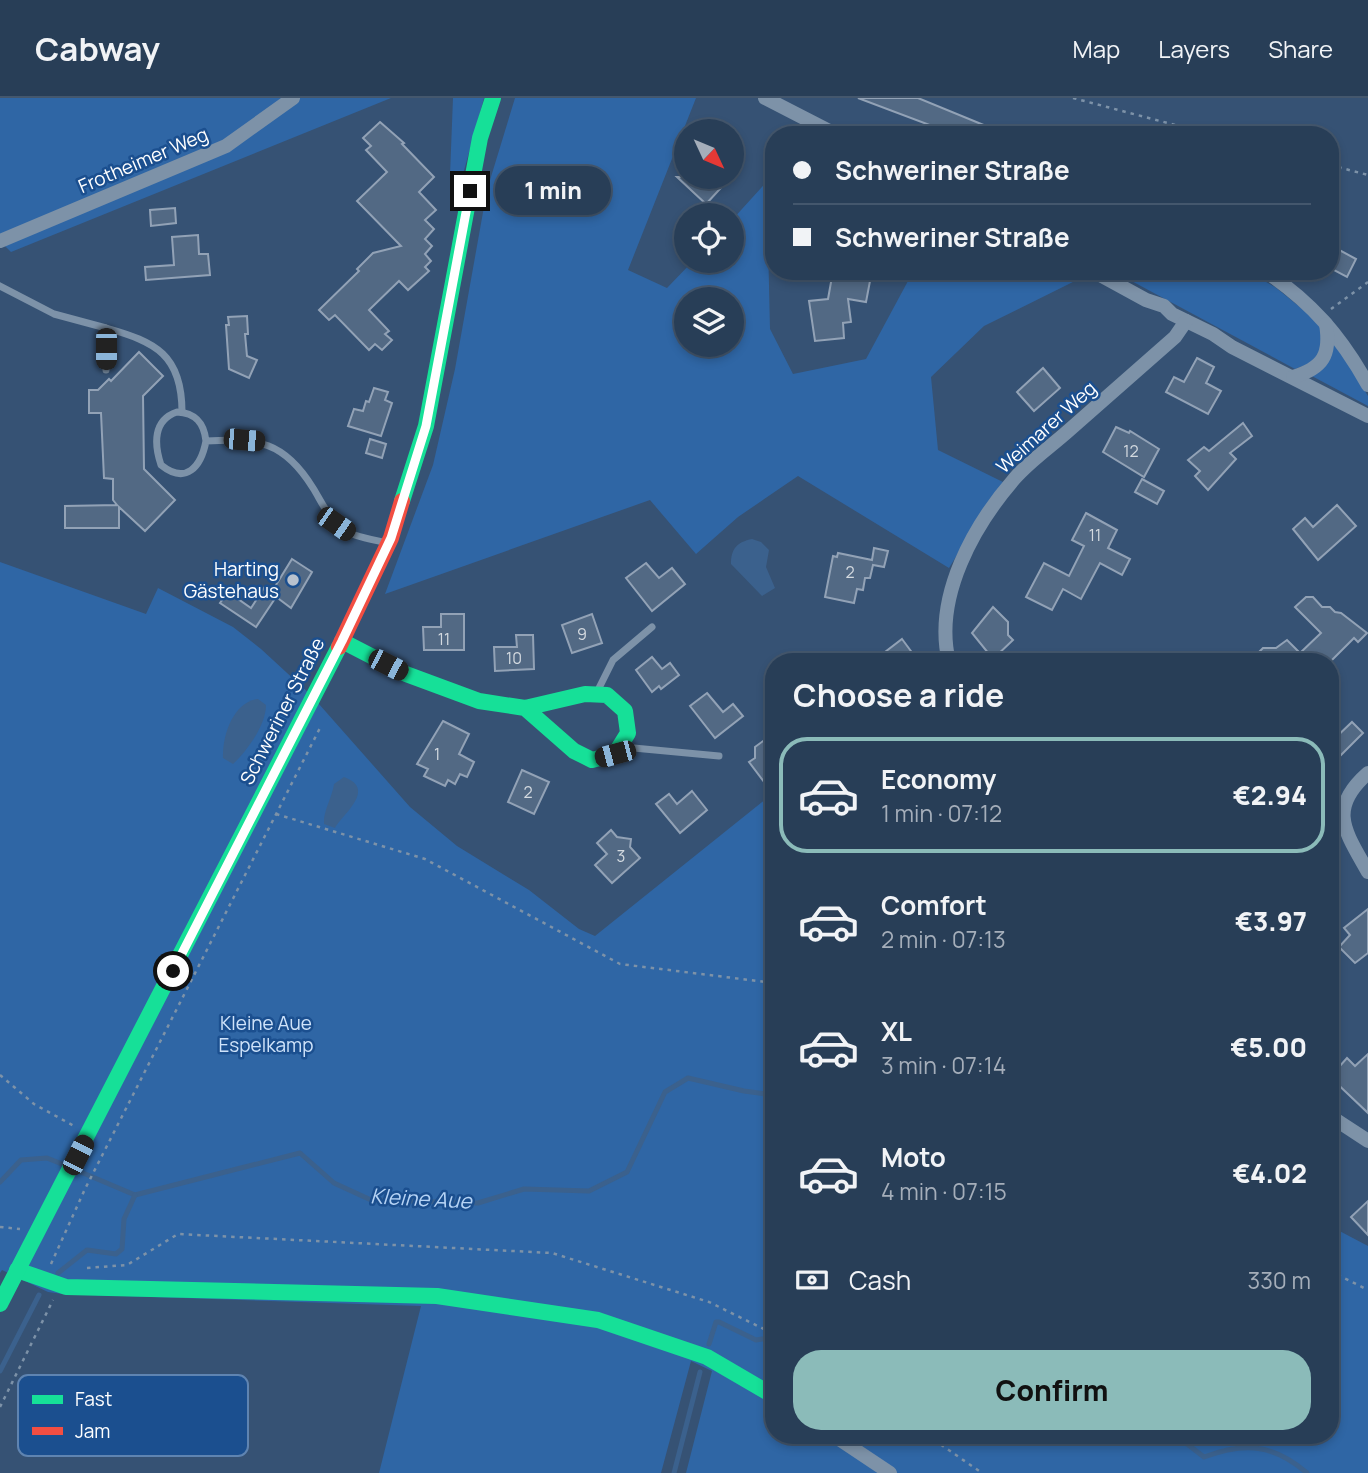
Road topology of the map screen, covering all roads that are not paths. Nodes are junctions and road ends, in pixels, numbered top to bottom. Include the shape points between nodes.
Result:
1 (293, 98) edge
2 (493, 98) edge
3 (765, 98) edge
4 (819, 126) edge
5 (0, 241) edge
6 (1109, 280) edge
7 (1278, 280) edge
8 (0, 286) edge
9 (1326, 317) junction
10 (1186, 321) junction
11 (106, 328) junction
12 (106, 370) dead end
13 (1293, 377) junction
14 (1368, 385) edge
15 (182, 412) junction
16 (1368, 416) edge
17 (206, 441) junction
18 (388, 543) junction
19 (652, 627) dead end
20 (342, 641) junction
21 (947, 653) edge
22 (596, 694) junction
23 (525, 708) junction
24 (619, 747) junction
25 (719, 756) dead end
26 (1368, 773) edge
27 (1368, 872) edge
28 (1339, 1122) edge
29 (1368, 1141) edge
30 (17, 1270) junction
31 (0, 1304) edge
32 (765, 1391) edge
33 (846, 1444) edge
34 (890, 1473) edge

1 - 5 street, Frotheimer Weg via 226,146
2 - 18 street, Schweriner Straße via 480,138 426,426
3 - 4 street
6 - 10 street
7 - 9 street
8 - 11 lane via 54,314
9 - 13 street via 1327,350 1321,362
9 - 14 street
10 - 13 street
10 - 21 street, Weimarer Weg via 1175,337 1017,476 987,513 965,553 950,598
11 - 12 lane
11 - 15 lane via 140,338 172,364
13 - 16 street
15 - 17 lane via 199,419
15 - 17 lane via 170,414 159,428 156,444 161,465 177,474 187,473 200,460
17 - 18 lane via 265,442 284,452 300,467 336,524 348,533
18 - 20 street, Schweriner Straße
19 - 22 lane via 613,660
20 - 23 street via 406,674 479,701
20 - 30 street, Schweriner Straße
22 - 23 street
22 - 24 street via 607,695 625,711 628,733
23 - 24 street via 574,751 592,760 615,754
24 - 25 lane
26 - 27 street via 1351,788 1344,815 1348,836
28 - 29 street
30 - 31 street, Schweriner Straße
30 - 32 street via 58,1284 437,1296 598,1320 707,1357
33 - 34 street

